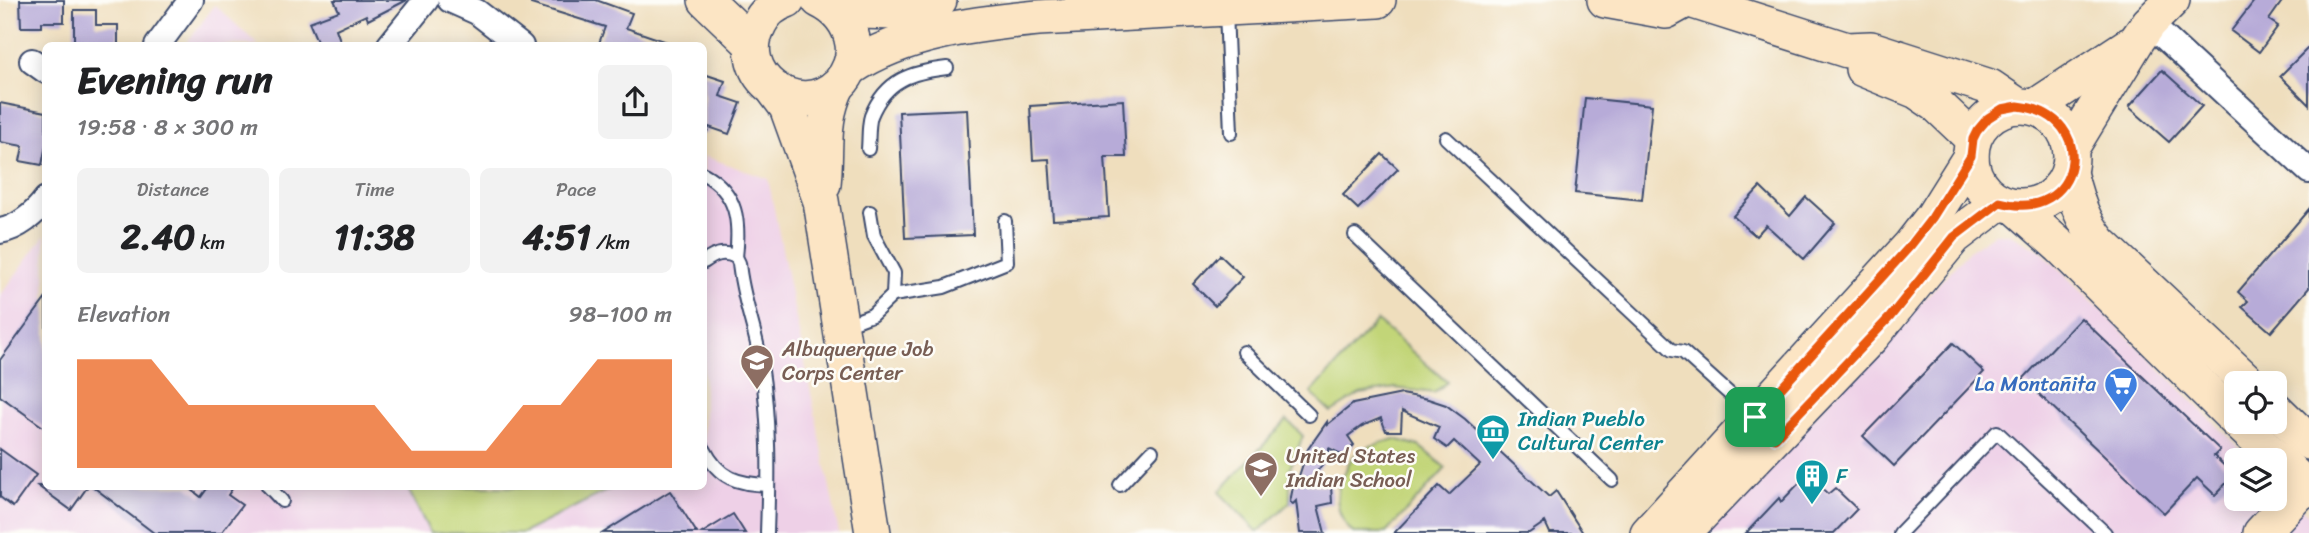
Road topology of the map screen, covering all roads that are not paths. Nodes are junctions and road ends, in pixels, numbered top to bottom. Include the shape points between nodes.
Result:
1 (191, 0) edge
2 (426, 0) edge
3 (450, 0) edge
4 (706, 0) edge
5 (939, 0) edge
6 (1378, 0) edge
7 (1605, 0) edge
8 (781, 1) edge
9 (825, 3) edge
10 (1712, 3) edge
11 (1226, 4) edge
12 (2153, 21) edge
13 (161, 42) edge
14 (392, 42) edge
15 (516, 42) edge
16 (752, 44) junction
17 (1847, 50) junction
18 (947, 68) dead end
19 (843, 77) junction
20 (775, 91) junction
21 (2026, 106) junction
22 (1231, 133) dead end
23 (1446, 138) dead end
24 (1972, 147) junction
25 (868, 149) dead end
26 (2070, 161) junction
27 (2309, 171) edge
28 (707, 176) edge
29 (821, 201) junction
30 (2008, 204) junction
31 (42, 205) edge
32 (870, 212) dead end
33 (1005, 221) dead end
34 (4, 231) edge
35 (1355, 235) dead end
36 (736, 257) junction
37 (707, 260) edge
38 (893, 295) junction
39 (840, 327) junction
40 (1244, 352) dead end
41 (2236, 371) edge
42 (2224, 408) edge
43 (1309, 415) dead end
44 (2287, 421) edge
45 (1765, 428) junction
46 (2251, 434) edge
47 (2309, 442) edge
48 (1152, 451) dead end
49 (707, 454) edge
50 (1612, 480) dead end
51 (768, 485) junction
52 (1120, 485) dead end
53 (2308, 486) edge
54 (272, 490) edge
55 (282, 501) dead end
56 (767, 533) edge
57 (873, 533) edge
58 (1648, 533) edge
59 (1683, 533) edge
60 (1900, 533) edge
61 (2105, 533) edge
62 (2261, 533) edge

1 - 13 street
2 - 14 street
3 - 15 street via 477,12
4 - 16 main road
5 - 9 main road via 895,12 859,11
6 - 11 main road
7 - 10 main road via 1666,11
8 - 16 main road via 761,19
9 - 19 main road via 844,18 852,34 854,51
10 - 17 main road
11 - 19 main road via 1038,18 943,31 870,55
11 - 22 lane
12 - 21 main road
12 - 26 main road
12 - 27 street
16 - 20 main road via 757,71
17 - 21 main road via 1871,49 1990,87
17 - 24 main road via 1865,71 1917,91 1936,104
18 - 25 lane via 919,71 898,80 884,94 870,117
19 - 20 main road via 823,95 807,99
19 - 29 main road via 829,102 825,123
20 - 29 main road via 787,107
21 - 24 main road via 2002,109 1988,118
21 - 26 main road via 2050,114 2062,126
23 - 45 lane via 1672,350 1683,352
24 - 30 main road via 1976,179 1986,192
24 - 45 main road via 1932,218
26 - 30 main road via 2060,189 2048,199 2033,205
26 - 41 main road via 2084,221 2100,243
28 - 36 lane via 732,200 739,229
29 - 39 main road
30 - 42 main road via 2070,256
30 - 45 main road via 1954,237 1890,317
31 - 34 street
32 - 38 lane via 874,236 894,273
33 - 38 lane via 1007,262 944,288
35 - 50 lane
36 - 37 lane via 727,253
36 - 51 lane via 760,361 767,413
38 - 39 lane via 872,315
39 - 57 main road
40 - 43 lane
44 - 47 main road
45 - 58 main road
45 - 59 main road
46 - 53 main road
48 - 52 lane
49 - 51 lane via 726,476 743,484
51 - 56 lane
53 - 62 main road
54 - 55 lane
60 - 61 lane via 1997,432

